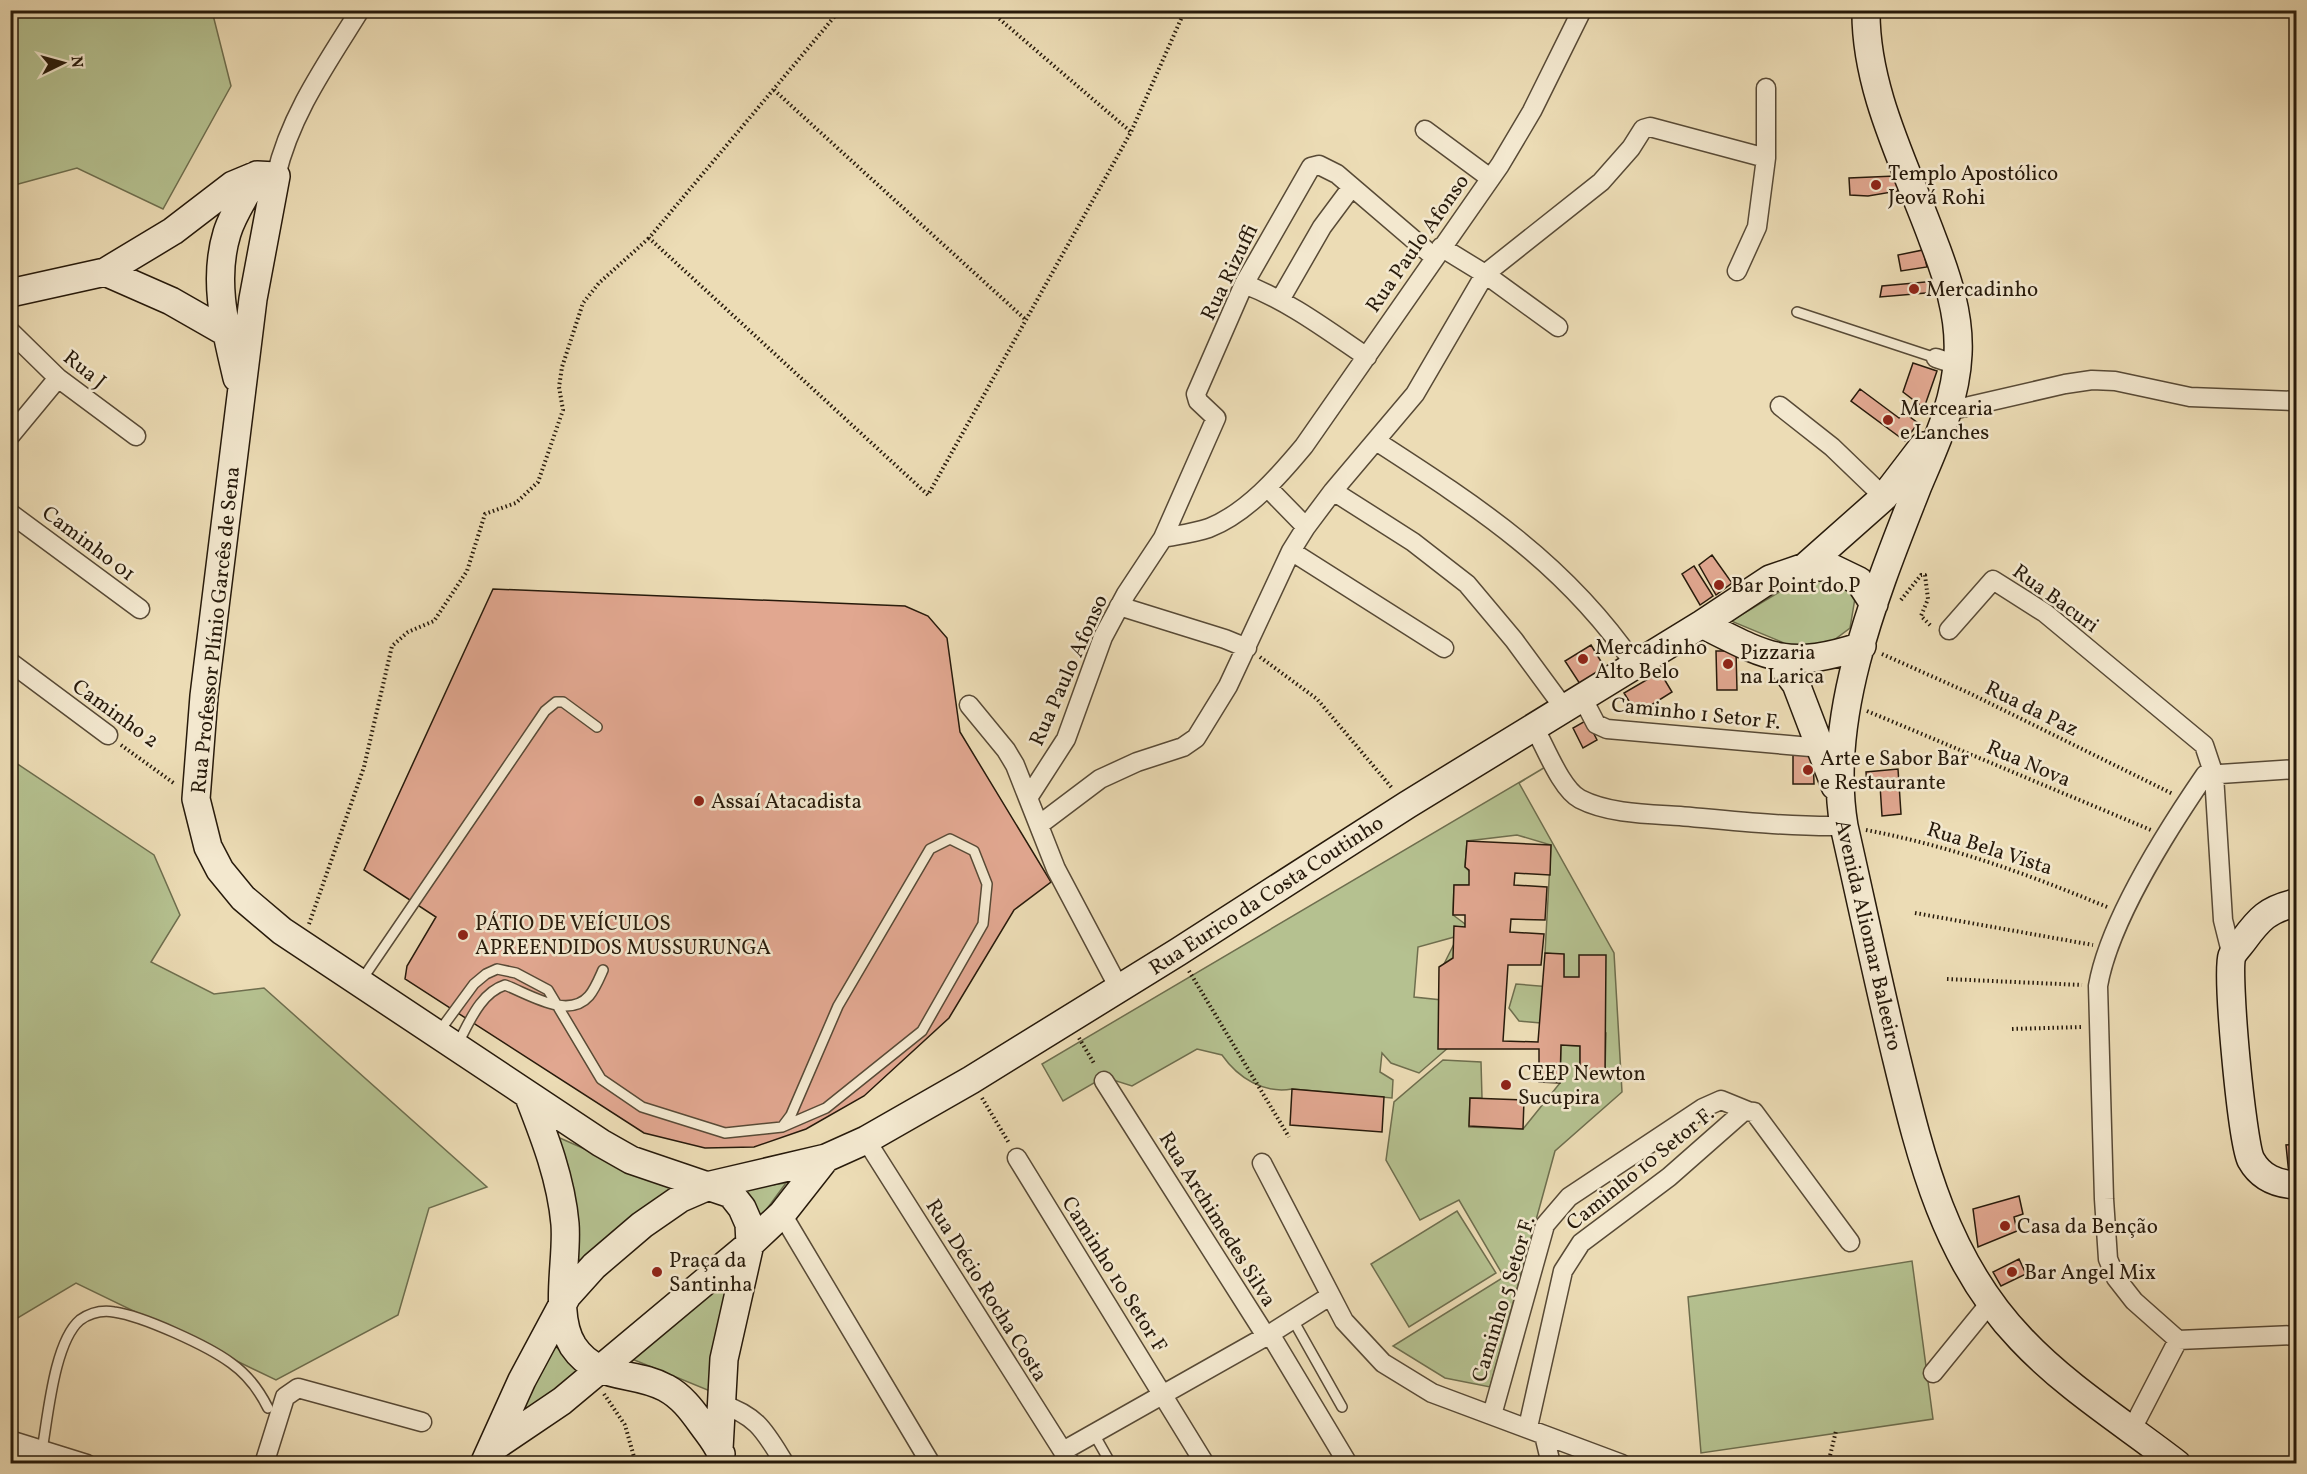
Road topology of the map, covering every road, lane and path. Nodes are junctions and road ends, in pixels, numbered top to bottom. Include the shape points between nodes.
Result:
1 (840, 10) edge
2 (989, 10) edge
3 (1185, 10) edge
4 (1582, 10) edge
5 (1866, 10) edge
6 (353, 14) edge
7 (1766, 88) dead end
8 (774, 90) junction
9 (1425, 130) dead end
10 (1131, 132) junction
11 (1766, 158) junction
12 (267, 176) junction
13 (1490, 178) junction
14 (1351, 188) junction
15 (649, 238) junction
16 (1438, 252) junction
17 (1737, 271) dead end
18 (105, 272) junction
19 (1485, 274) junction
20 (1244, 284) junction
21 (10, 293) edge
22 (1280, 300) junction
23 (1797, 312) dead end
24 (1026, 320) junction
25 (1558, 327) dead end
26 (10, 332) edge
27 (238, 334) junction
28 (1366, 357) junction
29 (1946, 361) junction
30 (58, 378) junction
31 (2296, 401) edge
32 (1780, 406) dead end
33 (1948, 411) junction
34 (10, 436) edge
35 (136, 436) dead end
36 (1376, 441) junction
37 (1268, 488) junction
38 (1333, 491) junction
39 (1884, 497) junction
40 (10, 513) edge
41 (1306, 527) junction
42 (1163, 538) junction
43 (1291, 551) junction
44 (1805, 567) junction
45 (1119, 606) junction
46 (140, 609) dead end
47 (1873, 609) junction
48 (1702, 624) junction
49 (1949, 630) joint
50 (1862, 646) junction
51 (1247, 648) junction
52 (1444, 648) dead end
53 (1776, 657) junction
54 (10, 662) edge
55 (1635, 665) junction
56 (1573, 703) junction
57 (1847, 703) junction
58 (969, 705) dead end
59 (1534, 726) junction
60 (597, 727) dead end
61 (108, 735) joint
62 (1822, 748) junction
63 (2296, 769) edge
64 (2214, 775) junction
65 (1028, 798) junction
66 (196, 799) junction
67 (2187, 801) junction
68 (1407, 805) junction
69 (1842, 813) junction
70 (1039, 825) junction
71 (2166, 836) junction
72 (2296, 903) edge
73 (1915, 913) dead end
74 (2123, 914) junction
75 (302, 944) junction
76 (2108, 948) junction
77 (1178, 952) junction
78 (2232, 956) junction
79 (603, 970) dead end
80 (1947, 979) dead end
81 (360, 983) junction
82 (2098, 986) junction
83 (1119, 988) junction
84 (558, 1007) junction
85 (1068, 1019) junction
86 (2099, 1026) junction
87 (2012, 1029) dead end
88 (446, 1041) junction
89 (1104, 1081) joint
90 (529, 1096) junction
91 (988, 1108) dead end
92 (1748, 1111) junction
93 (782, 1127) junction
94 (1289, 1137) dead end
95 (866, 1140) junction
96 (826, 1158) junction
97 (1017, 1158) joint
98 (1262, 1163) dead end
99 (711, 1185) junction
100 (2296, 1185) edge
101 (783, 1214) junction
102 (1850, 1242) dead end
103 (750, 1244) junction
104 (1329, 1296) junction
105 (1990, 1303) junction
106 (562, 1308) junction
107 (1293, 1320) junction
108 (1268, 1335) junction
109 (2296, 1335) edge
110 (2178, 1340) junction
111 (1933, 1373) dead end
112 (592, 1376) junction
113 (1162, 1393) junction
114 (721, 1404) junction
115 (1342, 1407) dead end
116 (268, 1408) dead end
117 (1492, 1415) junction
118 (422, 1422) dead end
119 (2132, 1429) junction
120 (1536, 1431) junction
121 (1836, 1431) dead end
122 (1094, 1434) junction
123 (26, 1445) edge
124 (489, 1455) edge
125 (722, 1456) edge
126 (1067, 1457) edge
127 (20, 1464) edge
128 (87, 1464) edge
129 (264, 1464) edge
130 (636, 1464) edge
131 (785, 1464) edge
132 (931, 1464) edge
133 (1111, 1464) edge
134 (1205, 1464) edge
135 (1348, 1464) edge
136 (1551, 1464) edge
137 (1622, 1464) edge
138 (1828, 1464) edge
139 (2177, 1464) edge

1 - 8 path
2 - 10 path
3 - 10 path
4 - 13 street, Rua Paulo Afonso via 1532,111
5 - 29 main road, Avenida Aliomar Baleeiro via 1870,58 1879,96 1945,272 1954,311
6 - 12 street, Rua Professor Plínio Garcês de Sena
7 - 11 street
8 - 15 path
8 - 24 path
9 - 13 street
10 - 24 path
11 - 17 street via 1755,235
11 - 19 street via 1650,127 1643,129 1601,182
12 - 18 main road via 233,185 173,231
12 - 27 main road, Rua Professor Plínio Garcês de Sena via 258,264
12 - 27 main road, Rua Professor Plínio Garcês de Sena via 227,232 220,302
13 - 16 street, Rua Paulo Afonso
14 - 16 street, Rua Rizuffi
14 - 20 street, Rua Rizuffi via 1323,166 1311,166
14 - 22 street via 1322,227
15 - 24 path via 928,495
15 - 75 path via 599,283 583,303 562,367 559,387 563,410 538,482 516,503 485,514 467,571 434,621 408,632 392,646 364,767
16 - 19 street, Rua Rizuffi
16 - 28 street, Rua Paulo Afonso
18 - 21 main road
18 - 27 main road
19 - 25 street, Rua Rizuffi
19 - 36 street via 1415,394
20 - 22 street
20 - 42 street, Rua Rizuffi via 1196,394 1199,402 1216,416 1215,424
22 - 28 street
23 - 29 lane
26 - 30 street, Rua J
27 - 66 main road, Rua Professor Plínio Garcês de Sena via 241,397 204,696
28 - 37 street, Rua Paulo Afonso via 1304,446
29 - 33 main road, Avenida Aliomar Baleeiro
30 - 34 street
30 - 35 street, Rua J
31 - 33 street via 2190,397 2092,380
32 - 39 street via 1832,447
33 - 39 main road
33 - 47 main road, Avenida Aliomar Baleeiro
36 - 38 street
36 - 55 street via 1474,506 1537,554 1587,601
37 - 41 street
37 - 42 street, Rua Paulo Afonso via 1211,527
38 - 41 street
38 - 56 street, Caminho 1 Setor F. via 1413,542 1467,584
39 - 44 main road
40 - 46 street, Caminho 01
41 - 43 street
42 - 45 street, Rua Paulo Afonso
43 - 51 street
43 - 52 street
44 - 47 main road, Rua Eurico da Costa Coutinho via 1830,567 1847,573 1859,581
44 - 48 main road, Rua Eurico da Costa Coutinho via 1770,579
45 - 51 street
45 - 65 street, Rua Paulo Afonso via 1103,637 1066,739
47 - 49 path via 1898,602 1915,579 1926,575 1928,599 1921,616 1931,626
47 - 50 main road, Avenida Aliomar Baleeiro
48 - 53 main road
48 - 55 main road, Rua Eurico da Costa Coutinho
49 - 64 street, Rua Bacuri via 1993,580 2045,613 2204,745
50 - 53 main road via 1809,660
50 - 57 main road, Avenida Aliomar Baleeiro
50 - 67 path, Rua da Paz
51 - 68 path via 1317,699
51 - 70 street via 1196,738 1184,747 1100,779
53 - 62 main road via 1796,684
54 - 61 street, Caminho 2
55 - 56 main road, Rua Eurico da Costa Coutinho
56 - 59 main road, Rua Eurico da Costa Coutinho
56 - 62 street, Caminho 1 Setor F. via 1607,729
57 - 69 main road, Avenida Aliomar Baleeiro
57 - 71 path, Rua Nova
58 - 65 street via 1006,750
59 - 68 main road, Rua Eurico da Costa Coutinho
59 - 69 street via 1569,790 1596,805 1797,827
60 - 81 lane via 563,702 552,704
61 - 66 path, Caminho 2
62 - 69 main road
63 - 64 street
64 - 67 street via 2205,775
64 - 78 street via 2223,920
65 - 70 street
66 - 75 main road, Rua Professor Plínio Garcês de Sena via 208,847 220,870 249,904
67 - 71 street
68 - 77 main road, Rua Eurico da Costa Coutinho
69 - 74 path, Rua Bela Vista via 2036,877
69 - 105 main road, Avenida Aliomar Baleeiro via 1921,1158 1946,1226
70 - 83 street via 1056,869
71 - 74 street
72 - 78 main road via 2259,919
73 - 76 path
74 - 76 street
75 - 81 main road, Rua Professor Plínio Garcês de Sena
76 - 82 street
77 - 83 main road, Rua Eurico da Costa Coutinho
77 - 94 path
78 - 100 main road via 2235,1048 2245,1143 2262,1174 2271,1181
79 - 84 lane via 581,1004
80 - 82 path
81 - 88 main road, Rua Professor Plínio Garcês de Sena
82 - 86 street
83 - 85 main road, Rua Eurico da Costa Coutinho
84 - 88 lane via 505,985 493,989
84 - 88 lane via 548,990 534,980 497,969 474,984
84 - 93 lane via 601,1079 642,1107 725,1133
85 - 89 path
85 - 95 main road, Rua Eurico da Costa Coutinho
86 - 87 path
86 - 110 street via 2109,1259 2116,1278 2134,1301
88 - 90 main road, Rua Professor Plínio Garcês de Sena
89 - 108 street, Rua Archimedes Silva
90 - 99 main road, Rua Professor Plínio Garcês de Sena via 631,1160
90 - 106 main road via 558,1183 565,1224
91 - 97 path
92 - 102 street, Caminho 10 Setor F. via 1754,1112
92 - 117 street, Caminho 5 Setor F. via 1728,1101 1709,1105 1569,1197 1555,1212 1545,1225
92 - 120 street, Caminho 10 Setor F. via 1669,1177 1609,1219 1571,1256 1559,1284
93 - 93 lane via 826,1108 922,1031 983,924 987,884 974,851 950,838 930,849 838,1006 791,1115
95 - 96 main road, Rua Eurico da Costa Coutinho
95 - 126 street, Rua Décio Rocha Costa
96 - 99 main road, Rua Eurico da Costa Coutinho
96 - 101 main road, Rua Eurico da Costa Coutinho
97 - 113 street, Caminho 10 Setor F
98 - 104 street
99 - 103 main road, Rua Professor Plínio Garcês de Sena via 731,1194 742,1208 749,1224
99 - 106 main road via 681,1198 642,1225 594,1266 567,1296
101 - 103 main road, Rua Eurico da Costa Coutinho
101 - 132 street
103 - 112 main road
103 - 114 main road via 724,1359
104 - 107 street
104 - 117 street via 1344,1321 1383,1362 1432,1393
105 - 111 street
105 - 119 main road, Avenida Aliomar Baleeiro via 2021,1339 2061,1375
106 - 112 main road via 566,1330
106 - 124 main road via 522,1380
107 - 108 street
107 - 115 lane
108 - 113 street, Rua Archimedes Silva
108 - 135 street, Rua Archimedes Silva
109 - 110 street
110 - 119 street
112 - 124 main road
112 - 125 main road via 647,1380 667,1388 688,1404
112 - 130 path via 625,1425
113 - 122 street, Rua Archimedes Silva
113 - 134 street, Caminho 10 Setor F
114 - 125 main road
114 - 131 street via 754,1419
116 - 123 lane via 247,1377 213,1351 132,1316 95,1312 80,1320 69,1333
117 - 120 street
118 - 129 street via 298,1388 285,1397
119 - 139 main road, Avenida Aliomar Baleeiro
120 - 136 street
120 - 137 street
121 - 138 path
122 - 126 street, Rua Archimedes Silva
122 - 133 lane
123 - 127 street
123 - 128 street

